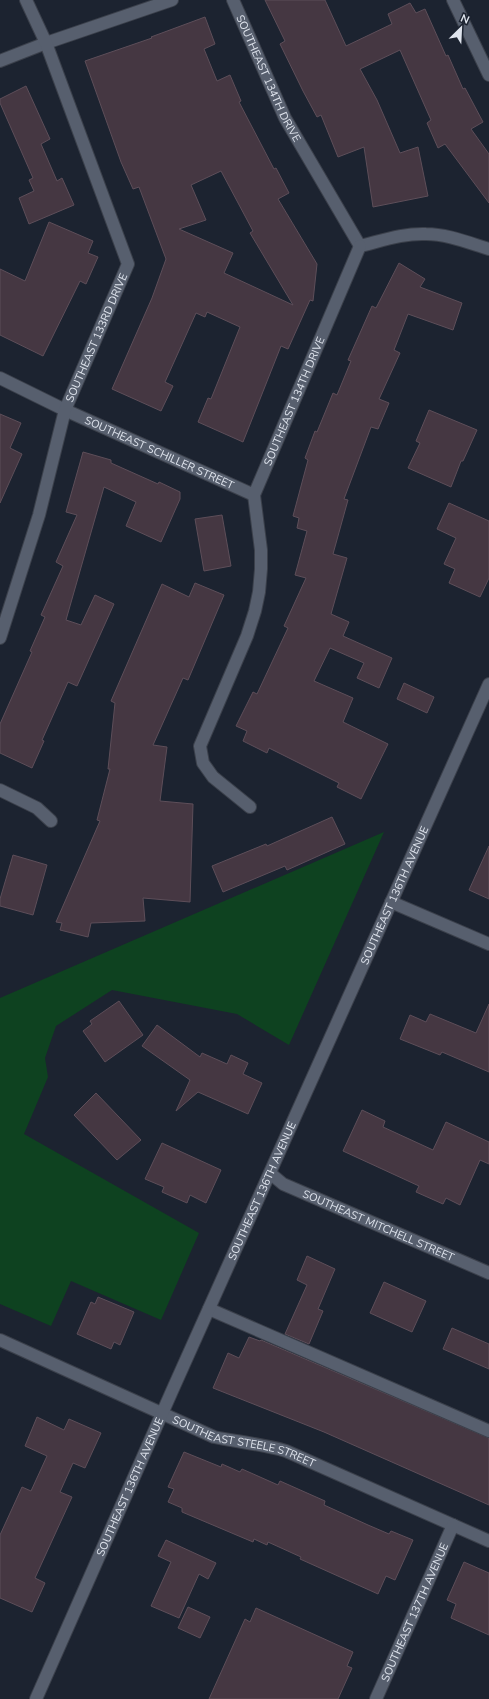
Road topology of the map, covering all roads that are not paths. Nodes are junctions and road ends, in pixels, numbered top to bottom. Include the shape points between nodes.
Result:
1 (26, 0) edge
2 (172, 0) edge
3 (233, 0) edge
4 (453, 0) edge
5 (46, 43) junction
6 (0, 61) edge
7 (489, 75) edge
8 (360, 246) junction
9 (489, 250) edge
10 (0, 378) edge
11 (65, 410) junction
12 (254, 495) junction
13 (0, 638) edge
14 (489, 684) edge
15 (0, 790) edge
16 (250, 807) dead end
17 (51, 821) dead end
18 (391, 902) junction
19 (489, 944) edge
20 (270, 1173) junction
21 (489, 1272) edge
22 (209, 1309) junction
23 (0, 1340) edge
24 (162, 1414) junction
25 (489, 1431) edge
26 (453, 1525) junction
27 (489, 1541) edge
28 (36, 1699) edge
29 (376, 1699) edge

1 - 5 street, SOUTHEAST 133RD DRIVE
2 - 5 street
3 - 8 street, SOUTHEAST 134TH DRIVE via 285,118
4 - 7 street
5 - 6 street
5 - 11 street, SOUTHEAST 133RD DRIVE via 128,264
8 - 9 street via 398,237 426,234 448,237
8 - 12 street, SOUTHEAST 134TH DRIVE
10 - 11 street, SOUTHEAST SCHILLER STREET
11 - 12 street, SOUTHEAST SCHILLER STREET
11 - 13 street, SOUTHEAST 133RD DRIVE via 39,515
12 - 16 street, SOUTHEAST 134TH DRIVE via 261,563 257,604 247,636 200,746 203,763 213,777
14 - 18 street, SOUTHEAST 136TH AVENUE
15 - 17 street via 37,808
18 - 19 street
18 - 20 street, SOUTHEAST 136TH AVENUE
20 - 21 street, SOUTHEAST MITCHELL STREET via 283,1184
20 - 22 street, SOUTHEAST 136TH AVENUE
22 - 24 street, SOUTHEAST 136TH AVENUE
22 - 25 street
23 - 24 street, SOUTHEAST STEELE STREET
24 - 26 street, SOUTHEAST STEELE STREET via 214,1437 266,1445 286,1451
24 - 28 street, SOUTHEAST 136TH AVENUE
26 - 27 street, SOUTHEAST STEELE STREET
26 - 29 street, SOUTHEAST 137TH AVENUE

